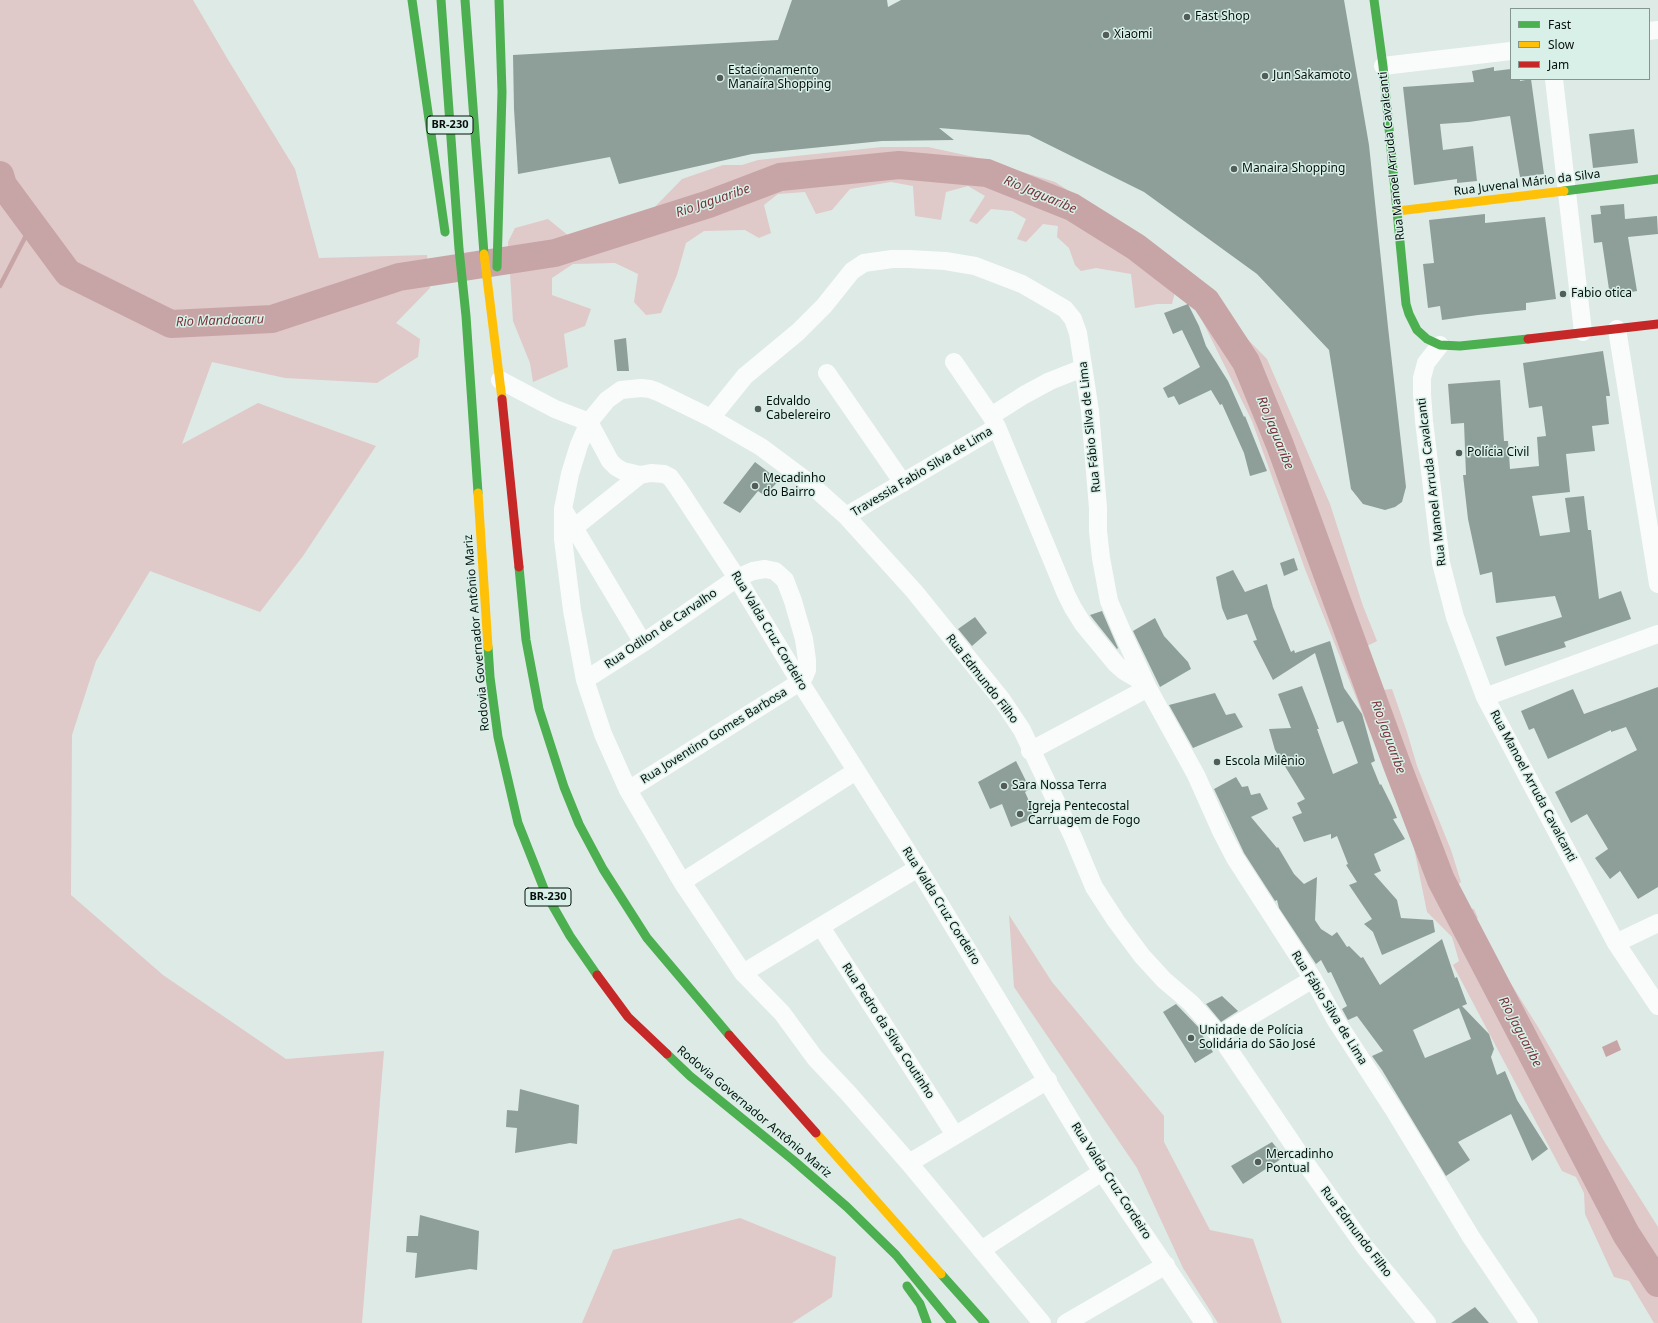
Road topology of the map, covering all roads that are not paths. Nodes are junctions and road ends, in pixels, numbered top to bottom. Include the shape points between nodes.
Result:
1 (412, 0) edge
2 (441, 0) edge
3 (465, 0) edge
4 (499, 0) edge
5 (1374, 0) edge
6 (1510, 51) edge
7 (1383, 66) junction
8 (1554, 80) edge
9 (1658, 180) edge
10 (1567, 190) junction
11 (1398, 211) junction
12 (446, 242) dead end
13 (493, 315) junction
14 (458, 323) dead end
15 (1658, 324) edge
16 (1617, 329) junction
17 (1583, 332) junction
18 (1440, 345) junction
19 (468, 358) junction
20 (954, 362) dead end
21 (1083, 368) junction
22 (827, 373) dead end
23 (500, 380) junction
24 (710, 418) junction
25 (994, 421) junction
26 (589, 422) junction
27 (640, 475) junction
28 (903, 483) junction
29 (563, 509) junction
30 (846, 516) junction
31 (575, 527) junction
32 (737, 578) junction
33 (1658, 584) edge
34 (1658, 634) edge
35 (643, 643) junction
36 (585, 680) junction
37 (800, 682) junction
38 (1148, 686) junction
39 (1485, 697) junction
40 (1030, 751) junction
41 (856, 771) junction
42 (628, 790) junction
43 (918, 868) junction
44 (682, 882) junction
45 (1658, 923) edge
46 (821, 927) junction
47 (1616, 942) junction
48 (743, 973) junction
49 (1313, 979) junction
50 (1658, 1006) edge
51 (1219, 1035) junction
52 (1048, 1080) junction
53 (955, 1134) junction
54 (909, 1163) junction
55 (1102, 1172) junction
56 (847, 1207) junction
57 (875, 1248) dead end
58 (981, 1250) junction
59 (1166, 1265) junction
60 (903, 1280) dead end
61 (927, 1323) edge
62 (952, 1323) edge
63 (985, 1323) edge
64 (1042, 1323) edge
65 (1066, 1323) edge
66 (1204, 1323) edge
67 (1427, 1323) edge
68 (1528, 1323) edge

1 - 12 main road
2 - 19 main road, Rodovia Governador Antônio Mariz / BR-230
3 - 13 main road, BR-230 via 483,248
4 - 13 main road via 502,92 498,246
5 - 7 main road, Rua Manoel Arruda Cavalcanti
6 - 7 street
7 - 11 main road, Rua Manoel Arruda Cavalcanti
8 - 10 street
9 - 10 main road, Rua Juvenal Mário da Silva
10 - 11 main road, Rua Juvenal Mário da Silva
10 - 17 street
11 - 18 main road, Rua Manoel Arruda Cavalcanti via 1409,314 1417,330 1427,339
13 - 23 main road, Rodovia Governador Antônio Mariz
14 - 19 main road
15 - 16 main road
16 - 17 main road
16 - 33 street
17 - 18 main road via 1460,346
18 - 39 street, Rua Manoel Arruda Cavalcanti via 1426,363 1422,378 1422,394 1441,563 1455,617
19 - 56 main road, Rodovia Governador Antônio Mariz / BR-230 via 490,677 498,737 518,823 546,894 570,936 628,1017 690,1076
20 - 25 street
21 - 24 street, Rua Fábio Silva de Lima via 1078,333 1065,309 1022,284 975,266 945,261 877,260 864,263 852,271 824,306 798,332 745,376
21 - 25 street, Travessia Fabio Silva de Lima via 1024,394
21 - 38 street, Rua Fábio Silva de Lima via 1090,410 1098,531 1108,594 1124,636
22 - 28 street
23 - 26 street via 555,409
23 - 63 main road, Rodovia Governador Antônio Mariz via 526,640 538,710 579,824 603,869 647,938 713,1017
24 - 26 street, Rua Edmundo Filho via 658,392 641,388 621,390 601,406
24 - 30 street, Rua Edmundo Filho via 761,447 808,482
25 - 28 street, Travessia Fabio Silva de Lima
25 - 38 street via 1073,608 1116,664
26 - 27 street, Rua Valda Cruz Cordeiro via 613,464 623,471
26 - 29 street, Rua Edmundo Filho via 574,460
27 - 31 street
27 - 32 street, Rua Valda Cruz Cordeiro via 664,474 670,478
28 - 30 street, Travessia Fabio Silva de Lima
29 - 31 street
29 - 36 street, Rua Edmundo Filho via 565,559
30 - 40 street, Rua Edmundo Filho via 914,591 1002,700 1022,730
31 - 35 street
32 - 35 street, Rua Odilon de Carvalho
32 - 37 street, Rua Valda Cruz Cordeiro
32 - 37 street, Rua Odilon de Carvalho via 753,570 765,568 775,571 785,580 799,617 806,647 806,670
34 - 39 street
35 - 36 street, Rua Odilon de Carvalho
36 - 42 street, Rua Edmundo Filho via 603,734
37 - 41 street, Rua Valda Cruz Cordeiro
37 - 42 street, Rua Joventino Gomes Barbosa
38 - 40 street
38 - 49 street, Rua Fábio Silva de Lima via 1196,775 1235,858
39 - 47 street, Rua Manoel Arruda Cavalcanti
40 - 51 street, Rua Edmundo Filho via 1073,837 1094,887 1116,922 1142,956 1164,980 1191,1003
41 - 43 street, Rua Valda Cruz Cordeiro
41 - 44 street
42 - 44 street, Rua Edmundo Filho
43 - 46 street
43 - 52 street, Rua Valda Cruz Cordeiro
44 - 48 street, Rua Edmundo Filho
45 - 47 street
46 - 48 street
46 - 53 street, Rua Pedro da Silva Coutinho
47 - 50 street, Rua Manoel Arruda Cavalcanti
48 - 54 street, Rua Edmundo Filho via 782,1013 815,1058
49 - 51 street
49 - 68 street, Rua Fábio Silva de Lima via 1335,1019
51 - 67 street, Rua Edmundo Filho via 1365,1247
52 - 53 street
52 - 55 street, Rua Valda Cruz Cordeiro
53 - 54 street
54 - 58 street, Rua Edmundo Filho
55 - 58 street
55 - 59 street, Rua Valda Cruz Cordeiro
56 - 57 main road via 858,1227
56 - 62 main road, Rodovia Governador Antônio Mariz / BR-230 via 896,1256
58 - 64 street, Rua Edmundo Filho
59 - 65 street
59 - 66 street, Rua Valda Cruz Cordeiro
60 - 61 main road via 920,1304

